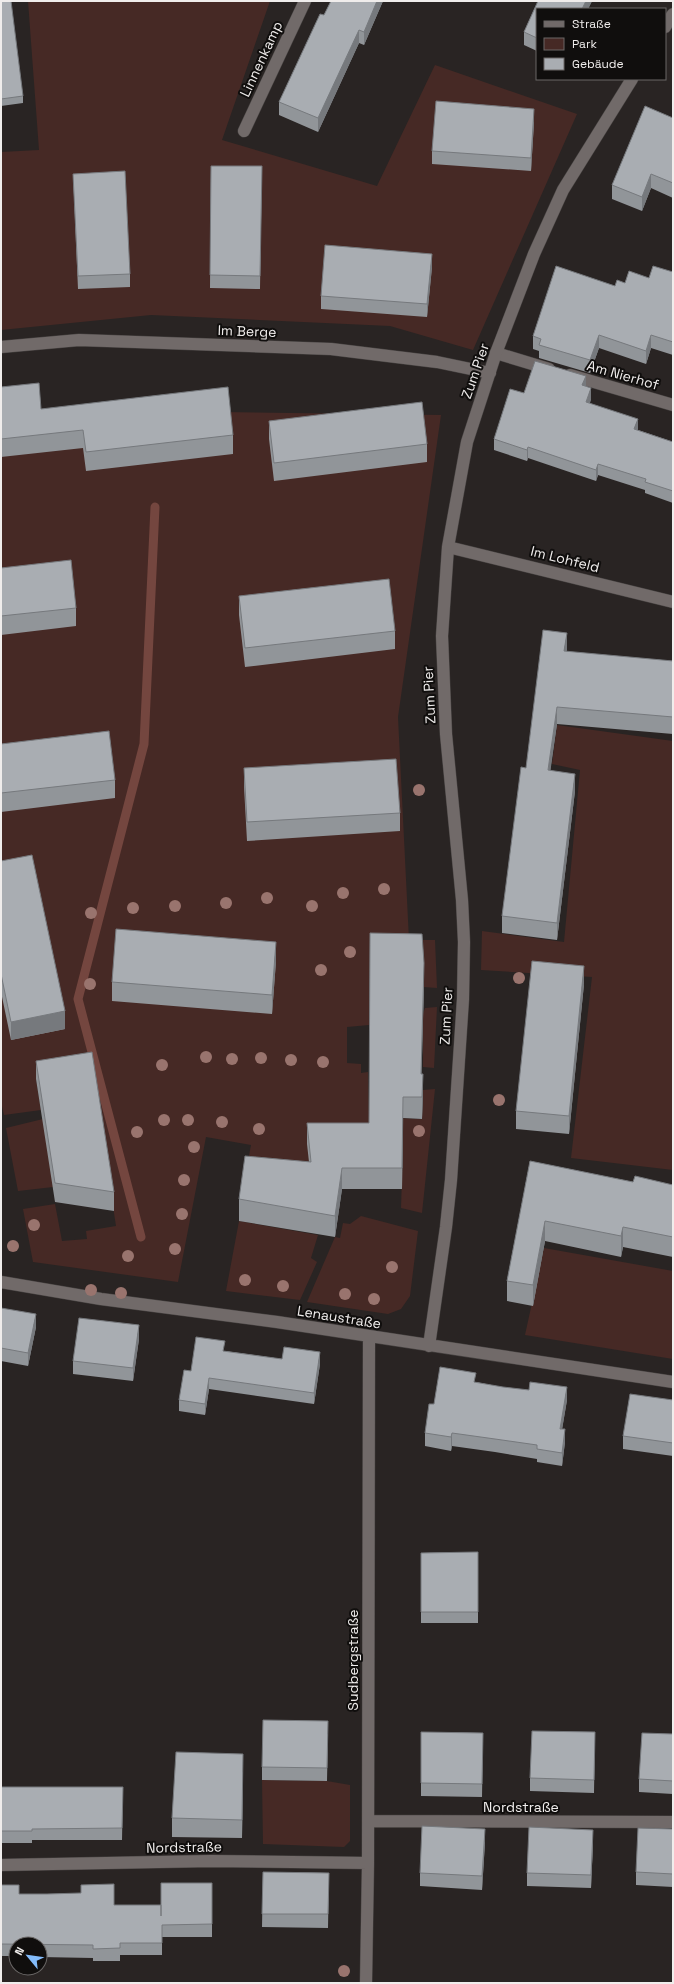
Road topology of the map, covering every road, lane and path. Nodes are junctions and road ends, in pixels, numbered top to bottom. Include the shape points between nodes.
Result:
1 (305, 1) edge
2 (673, 14) edge
3 (666, 25) edge
4 (631, 80) edge
5 (244, 131) dead end
6 (1, 347) edge
7 (496, 353) junction
8 (490, 373) junction
9 (673, 405) edge
10 (448, 547) junction
11 (673, 602) edge
12 (1, 1282) edge
13 (369, 1336) junction
14 (429, 1346) junction
15 (673, 1382) edge
16 (368, 1821) junction
17 (673, 1822) edge
18 (368, 1864) junction
19 (1, 1865) edge
20 (366, 1983) edge

1 - 5 street, Linnenkamp
2 - 3 street
4 - 7 street, Zum Pier via 563,190 534,254
6 - 8 street, Im Berge via 79,340 331,349 437,362
7 - 8 street, Zum Pier
7 - 9 street, Am Nierhof
8 - 10 street, Zum Pier via 467,442
10 - 11 street, Im Lohfeld
10 - 14 street, Zum Pier via 442,636 446,734 462,900 463,992 450,1188
12 - 13 street, Lenaustraße via 101,1299
13 - 14 street, Lenaustraße
13 - 16 street, Sudbergstraße
14 - 15 street, Lenaustraße
16 - 17 street, Nordstraße
16 - 18 street, Sudbergstraße
18 - 19 street, Nordstraße via 211,1861
18 - 20 street, Sudbergstraße

